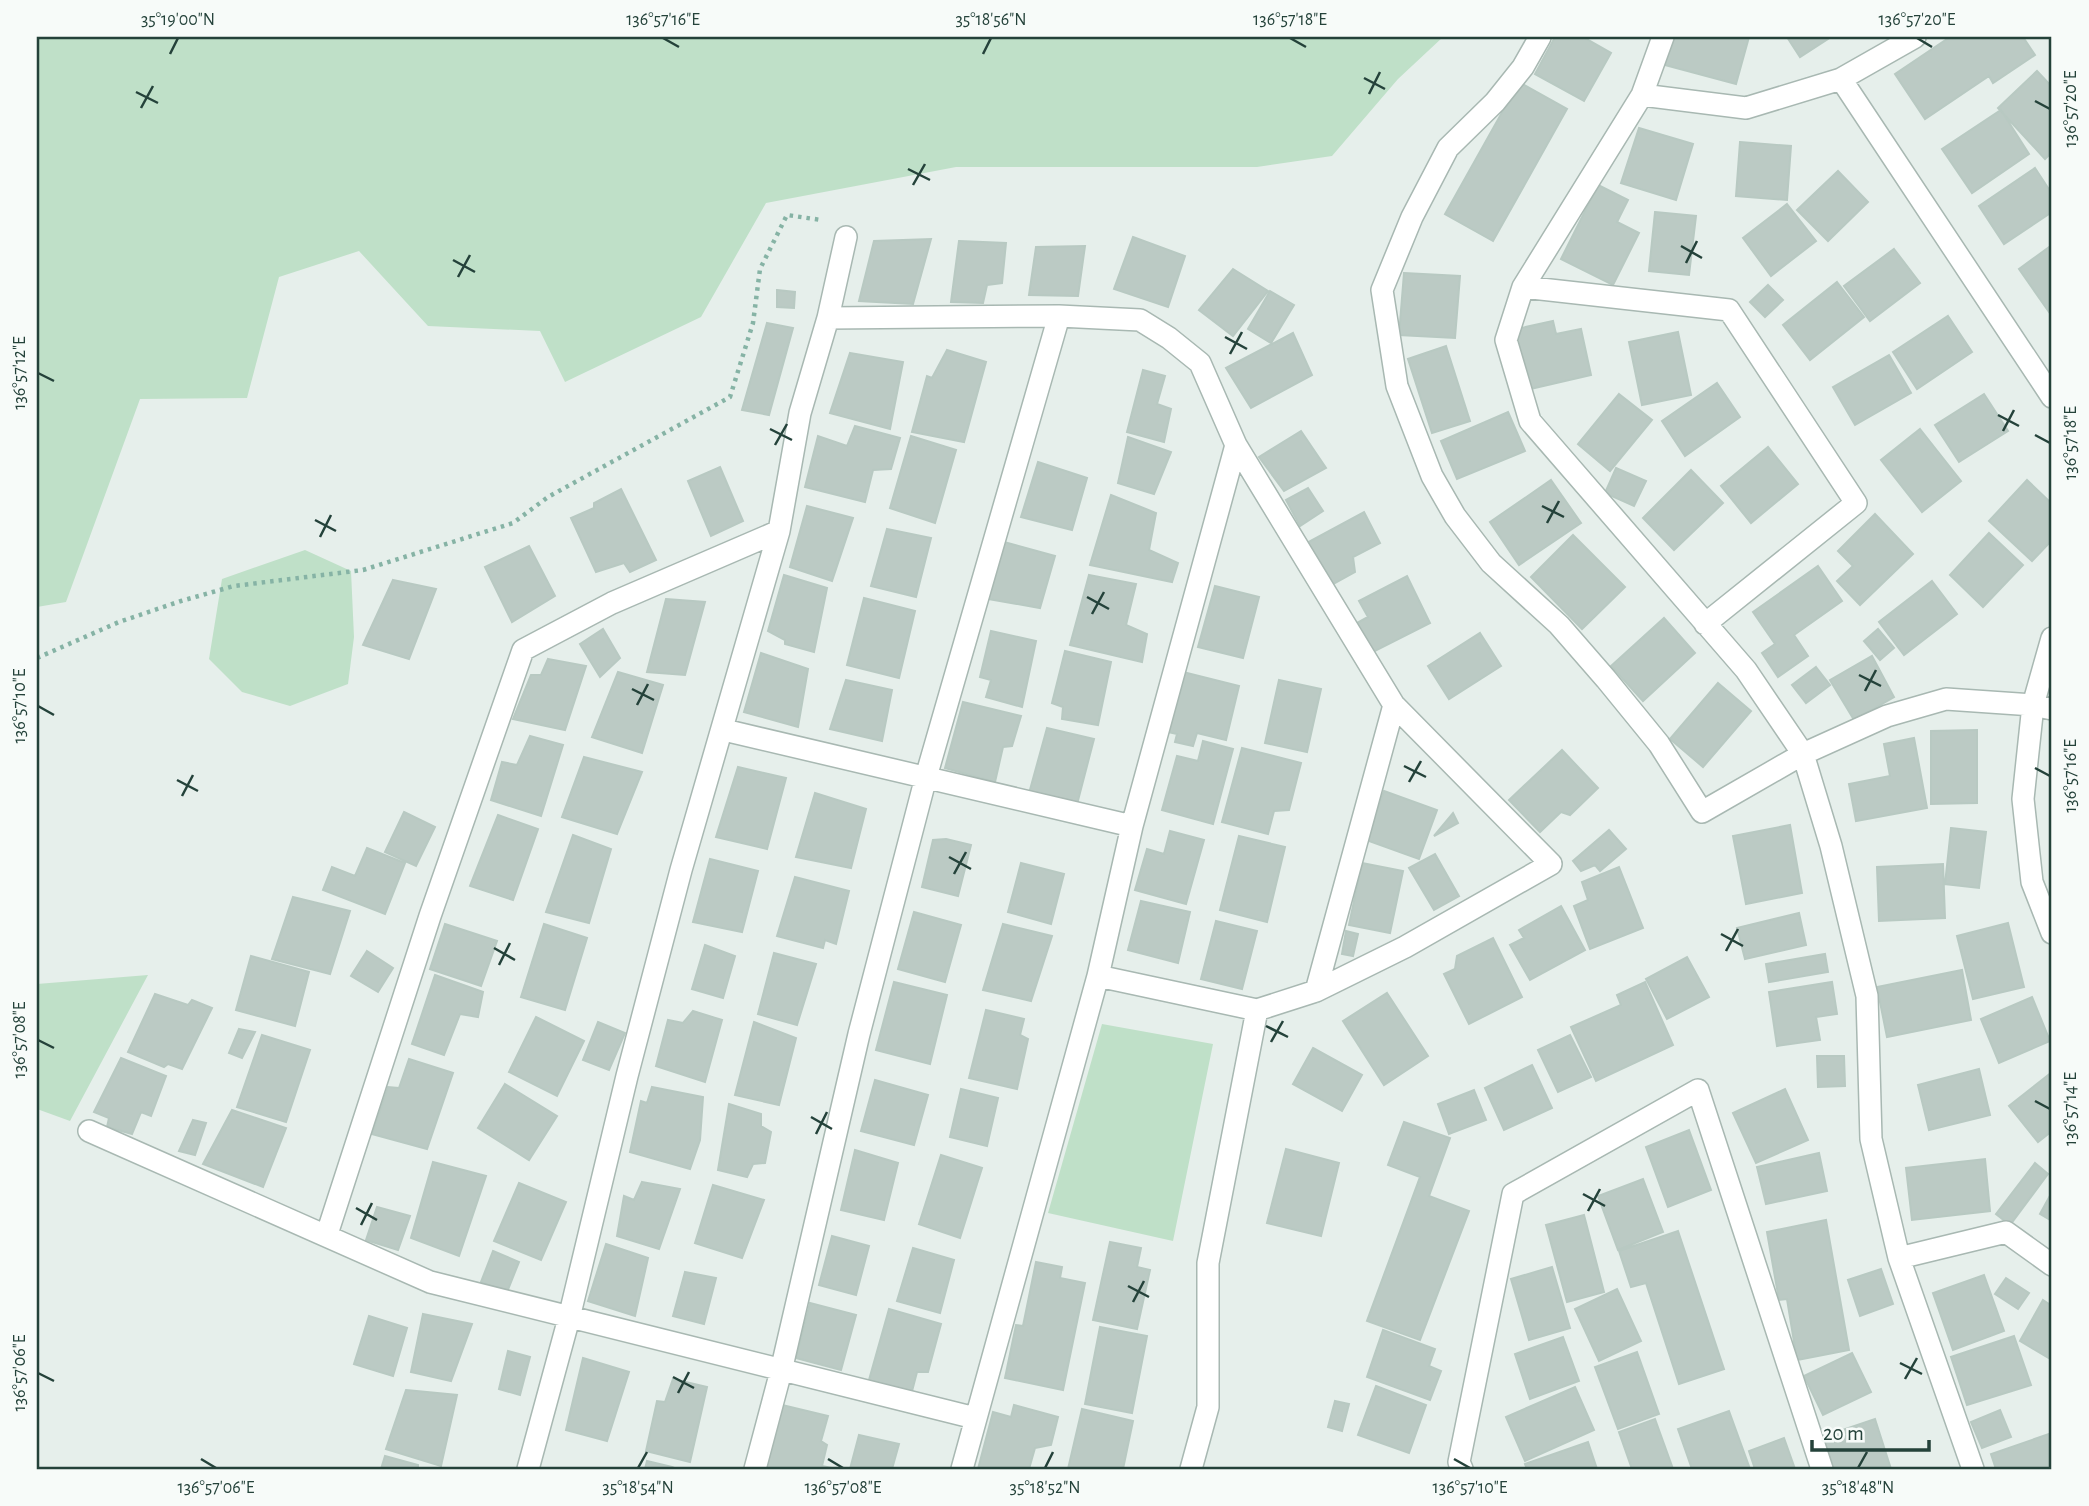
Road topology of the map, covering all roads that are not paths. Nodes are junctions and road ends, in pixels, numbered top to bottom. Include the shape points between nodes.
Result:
1 (1540, 37) edge
2 (1663, 37) edge
3 (1915, 37) edge
4 (1841, 79) junction
5 (1642, 95) junction
6 (846, 237) road end
7 (1523, 287) junction
8 (1059, 316) junction
9 (828, 318) junction
10 (2052, 397) edge
11 (1236, 444) junction
12 (779, 531) junction
13 (1705, 624) junction
14 (2052, 638) edge
15 (1394, 705) junction
16 (2043, 707) edge
17 (724, 730) junction
18 (1803, 754) junction
19 (926, 777) junction
20 (1132, 826) junction
21 (2052, 933) edge
22 (1098, 976) junction
23 (1316, 991) junction
24 (1257, 1010) junction
25 (89, 1131) dead end
26 (327, 1234) junction
27 (1899, 1258) junction
28 (2052, 1265) edge
29 (569, 1318) junction
30 (781, 1371) junction
31 (975, 1418) junction
32 (528, 1469) edge
33 (755, 1469) edge
34 (962, 1469) edge
35 (1191, 1469) edge
36 (1462, 1469) edge
37 (1822, 1469) edge
38 (1973, 1469) edge

1 - 18 street via 1495,102 1448,148 1412,217 1382,290 1397,386 1432,476 1455,516 1491,564 1559,625 1606,679 1659,744 1702,812
2 - 5 street
3 - 4 street
4 - 5 street via 1746,108
4 - 10 street
5 - 7 street
6 - 9 street
7 - 13 street via 1506,340 1530,421
7 - 13 street via 1729,310 1856,503
8 - 9 street
8 - 11 street via 1140,320 1168,338 1200,363
8 - 19 street
9 - 12 street via 800,413
11 - 15 street
11 - 20 street
12 - 17 street
12 - 26 street via 612,603 523,650 430,916
13 - 18 street via 1746,670
14 - 16 street
15 - 23 street
15 - 23 street via 1551,864 1405,947
16 - 18 street via 1946,699 1887,716
16 - 21 street via 2023,799 2032,882
17 - 19 street
17 - 29 street via 677,883
18 - 27 street via 1831,846 1867,996 1871,1139
19 - 20 street
19 - 30 street via 859,1034
20 - 22 street
22 - 24 street
22 - 31 street
23 - 24 street
24 - 35 street via 1208,1263 1208,1407
25 - 26 street
26 - 29 street via 430,1282
27 - 28 street via 2006,1232
27 - 38 street
29 - 30 street
29 - 32 street
30 - 31 street
30 - 33 street
31 - 34 street
36 - 37 street via 1459,1462 1513,1194 1698,1090

